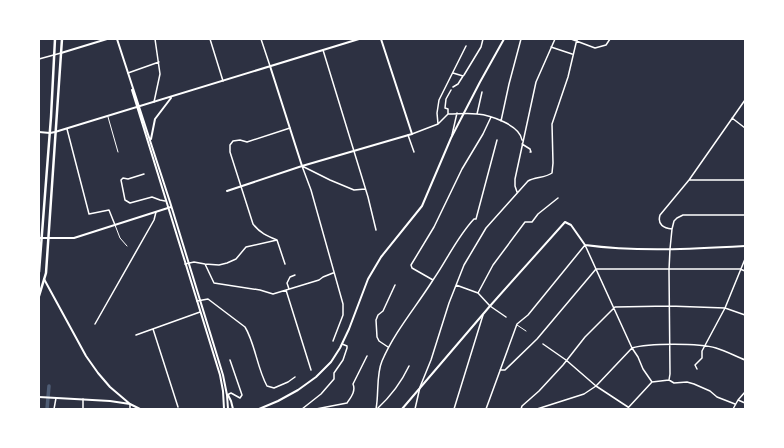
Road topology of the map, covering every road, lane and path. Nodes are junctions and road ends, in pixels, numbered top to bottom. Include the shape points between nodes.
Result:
1 (55, 39) edge
2 (62, 39) edge
3 (107, 39) edge
4 (117, 39) edge
5 (155, 39) edge
6 (210, 39) edge
7 (262, 39) edge
8 (359, 39) edge
9 (381, 39) edge
10 (483, 39) edge
11 (504, 39) edge
12 (521, 39) edge
13 (555, 39) edge
14 (571, 39) edge
15 (576, 39) edge
16 (610, 39) edge
17 (576, 42) junction
18 (466, 46) dead end
19 (550, 47) junction
20 (323, 50) junction
21 (61, 53) junction
22 (572, 54) junction
23 (54, 55) junction
24 (39, 59) edge
25 (159, 62) junction
26 (270, 66) junction
27 (128, 73) junction
28 (453, 73) junction
29 (463, 76) junction
30 (223, 81) junction
31 (453, 87) dead end
32 (451, 90) dead end
33 (482, 92) dead end
34 (171, 97) junction
35 (745, 100) edge
36 (154, 102) junction
37 (138, 107) junction
38 (457, 113) junction
39 (448, 114) junction
40 (477, 114) junction
41 (108, 116) junction
42 (491, 117) junction
43 (732, 118) junction
44 (501, 120) junction
45 (438, 124) junction
46 (290, 128) junction
47 (745, 128) edge
48 (68, 129) junction
49 (39, 132) edge
50 (55, 132) junction
51 (50, 133) junction
52 (412, 134) junction
53 (408, 136) junction
54 (451, 138) junction
55 (497, 140) dead end
56 (522, 140) junction
57 (150, 142) junction
58 (522, 144) junction
59 (118, 152) dead end
60 (354, 152) junction
61 (414, 152) dead end
62 (530, 152) dead end
63 (302, 166) junction
64 (144, 174) dead end
65 (689, 180) junction
66 (745, 180) edge
67 (240, 187) junction
68 (365, 188) junction
69 (227, 191) dead end
70 (517, 193) junction
71 (558, 198) dead end
72 (165, 201) junction
73 (171, 207) junction
74 (168, 208) junction
75 (156, 212) junction
76 (745, 215) edge
77 (115, 225) junction
78 (672, 229) junction
79 (376, 230) dead end
80 (40, 238) edge
81 (48, 239) junction
82 (278, 240) junction
83 (585, 245) junction
84 (127, 246) dead end
85 (745, 246) edge
86 (670, 249) junction
87 (745, 260) edge
88 (188, 263) junction
89 (185, 264) junction
90 (205, 264) junction
91 (285, 264) dead end
92 (596, 269) junction
93 (740, 269) junction
94 (669, 270) junction
95 (745, 271) edge
96 (39, 272) edge
97 (334, 273) junction
98 (295, 275) dead end
99 (44, 279) junction
100 (433, 280) junction
101 (395, 285) dead end
102 (456, 285) junction
103 (289, 289) junction
104 (286, 290) junction
105 (478, 293) junction
106 (39, 296) edge
107 (200, 300) junction
108 (197, 301) junction
109 (490, 306) junction
110 (669, 306) junction
111 (614, 307) junction
112 (725, 308) junction
113 (200, 312) junction
114 (483, 315) junction
115 (745, 315) edge
116 (506, 317) dead end
117 (96, 324) dead end
118 (517, 324) junction
119 (153, 330) junction
120 (526, 331) dead end
121 (136, 335) dead end
122 (333, 341) dead end
123 (342, 344) junction
124 (543, 344) dead end
125 (669, 345) junction
126 (706, 346) junction
127 (389, 348) junction
128 (632, 348) junction
129 (367, 356) dead end
130 (230, 360) dead end
131 (566, 360) junction
132 (745, 360) edge
133 (409, 366) dead end
134 (697, 369) dead end
135 (311, 370) dead end
136 (500, 370) junction
137 (295, 377) dead end
138 (669, 380) junction
139 (652, 382) junction
140 (596, 386) junction
141 (420, 387) junction
142 (745, 392) edge
143 (227, 395) junction
144 (39, 397) edge
145 (55, 398) junction
146 (83, 399) junction
147 (738, 400) junction
148 (745, 403) edge
149 (130, 404) junction
150 (735, 404) junction
151 (178, 407) dead end
152 (629, 407) junction
153 (54, 409) edge
154 (83, 409) edge
155 (130, 409) edge
156 (140, 409) edge
157 (224, 409) edge
158 (228, 409) edge
159 (233, 409) edge
160 (259, 409) edge
161 (302, 409) edge
162 (316, 409) edge
163 (376, 409) edge
164 (402, 409) edge
165 (415, 409) edge
166 (454, 409) edge
167 (486, 409) edge
168 (521, 409) edge
169 (537, 409) edge
170 (627, 409) edge
171 (631, 409) edge
172 (733, 409) edge

1 - 23 main road
2 - 21 main road
3 - 21 main road
4 - 27 main road
5 - 25 street
6 - 30 street
7 - 26 street
8 - 20 main road
9 - 52 main road
10 - 29 street via 474,60
11 - 54 main road
12 - 44 street
13 - 19 street
14 - 17 street
15 - 17 street
16 - 17 street via 606,45 595,48
17 - 22 street
18 - 28 street
19 - 22 street
19 - 56 street via 536,82
20 - 26 main road
20 - 60 street
21 - 23 street
21 - 50 main road
22 - 70 street via 563,93 552,124 552,173 530,180
23 - 24 street
23 - 51 main road
25 - 27 street
25 - 36 street via 160,74
26 - 30 main road
26 - 46 main road
27 - 37 main road
28 - 29 street
28 - 45 street via 439,100
29 - 31 street
30 - 34 main road
32 - 39 street via 446,99 445,108 448,109
33 - 40 street
34 - 36 main road
34 - 57 main road via 155,119
35 - 43 street
36 - 37 main road
37 - 41 main road
37 - 57 main road
37 - 72 main road
38 - 39 street
38 - 40 street
38 - 54 street
39 - 45 street
40 - 42 street
41 - 48 main road
41 - 59 lane
42 - 44 street
42 - 100 street via 434,227 411,265
43 - 47 street
43 - 65 street
44 - 56 street via 518,132
45 - 52 street
46 - 63 main road
46 - 67 street via 247,142 233,141 230,152
48 - 50 main road
48 - 77 street via 88,214 109,210
49 - 51 main road
50 - 51 main road
50 - 81 main road
51 - 80 main road
52 - 53 main road
53 - 60 main road
53 - 61 street
54 - 123 main road via 422,206 381,257 368,279
55 - 100 street via 476,219 461,234
56 - 58 street
57 - 73 main road
58 - 62 street via 530,149
58 - 70 street via 514,182
60 - 63 main road
60 - 68 street
63 - 67 main road
63 - 68 street via 354,190
63 - 97 street
64 - 72 street via 121,180 125,200 130,203 152,197
65 - 66 street
65 - 78 street via 660,216 661,225
67 - 69 main road
67 - 82 street via 257,230
68 - 79 street
70 - 102 street via 486,228 464,265
71 - 105 street via 532,222 525,222 493,265
72 - 74 main road
73 - 74 main road
73 - 88 main road
74 - 75 main road
74 - 89 main road
75 - 77 main road
75 - 117 street via 154,220
76 - 78 street via 683,216 675,221
77 - 81 main road via 74,238
77 - 84 lane via 120,238
78 - 86 street
80 - 81 main road
80 - 96 main road
81 - 99 main road
82 - 90 street via 246,247 236,259 219,265
82 - 91 street
83 - 86 main road via 602,248
83 - 92 street
83 - 109 main road via 572,225 563,223
83 - 118 street via 528,316
85 - 86 main road
86 - 94 street
87 - 93 street
88 - 89 street
88 - 90 street
88 - 107 main road
89 - 108 main road
90 - 104 street via 216,284 273,294
92 - 94 street
92 - 111 street
92 - 136 street via 537,339 504,370
93 - 94 street
93 - 95 street
93 - 112 street
94 - 110 street
97 - 103 street
97 - 122 street via 344,310
98 - 103 street via 287,282
99 - 106 main road
99 - 149 main road via 86,356 110,388
100 - 127 street
101 - 127 street via 376,320 377,337
102 - 105 street
102 - 141 street
103 - 104 street
104 - 135 street
105 - 109 street
107 - 108 street
107 - 137 street via 208,299 245,327 267,386 274,388
107 - 143 main road
108 - 113 main road
109 - 114 main road
109 - 116 street
110 - 111 street
110 - 112 street
110 - 125 street
111 - 128 street
111 - 131 street
112 - 115 street
112 - 126 street
113 - 119 street
113 - 157 main road via 220,375
114 - 141 main road
114 - 166 street
118 - 120 lane
118 - 136 street
119 - 121 street
119 - 151 street
123 - 160 main road via 331,362 316,377 298,390
123 - 161 street via 347,348 334,378 321,394
124 - 131 street
125 - 126 street
125 - 128 street via 654,344
125 - 138 street
126 - 132 street
126 - 134 street via 702,351 702,358 695,364
127 - 163 street via 380,369
128 - 139 street
128 - 140 street
129 - 162 street via 347,403
130 - 143 street via 242,395 240,398 233,393
131 - 140 street
131 - 168 street
133 - 163 street via 398,387
136 - 167 street
138 - 139 street
138 - 150 street via 674,383 695,384
139 - 152 street
140 - 152 street
140 - 169 street via 584,394
141 - 164 main road
141 - 165 street
142 - 147 street
143 - 158 main road
143 - 159 main road
144 - 145 main road
145 - 146 main road
145 - 153 street
146 - 149 main road
146 - 154 street
147 - 148 street
147 - 150 street
149 - 155 street
149 - 156 main road
150 - 172 street
152 - 170 street
152 - 171 street

